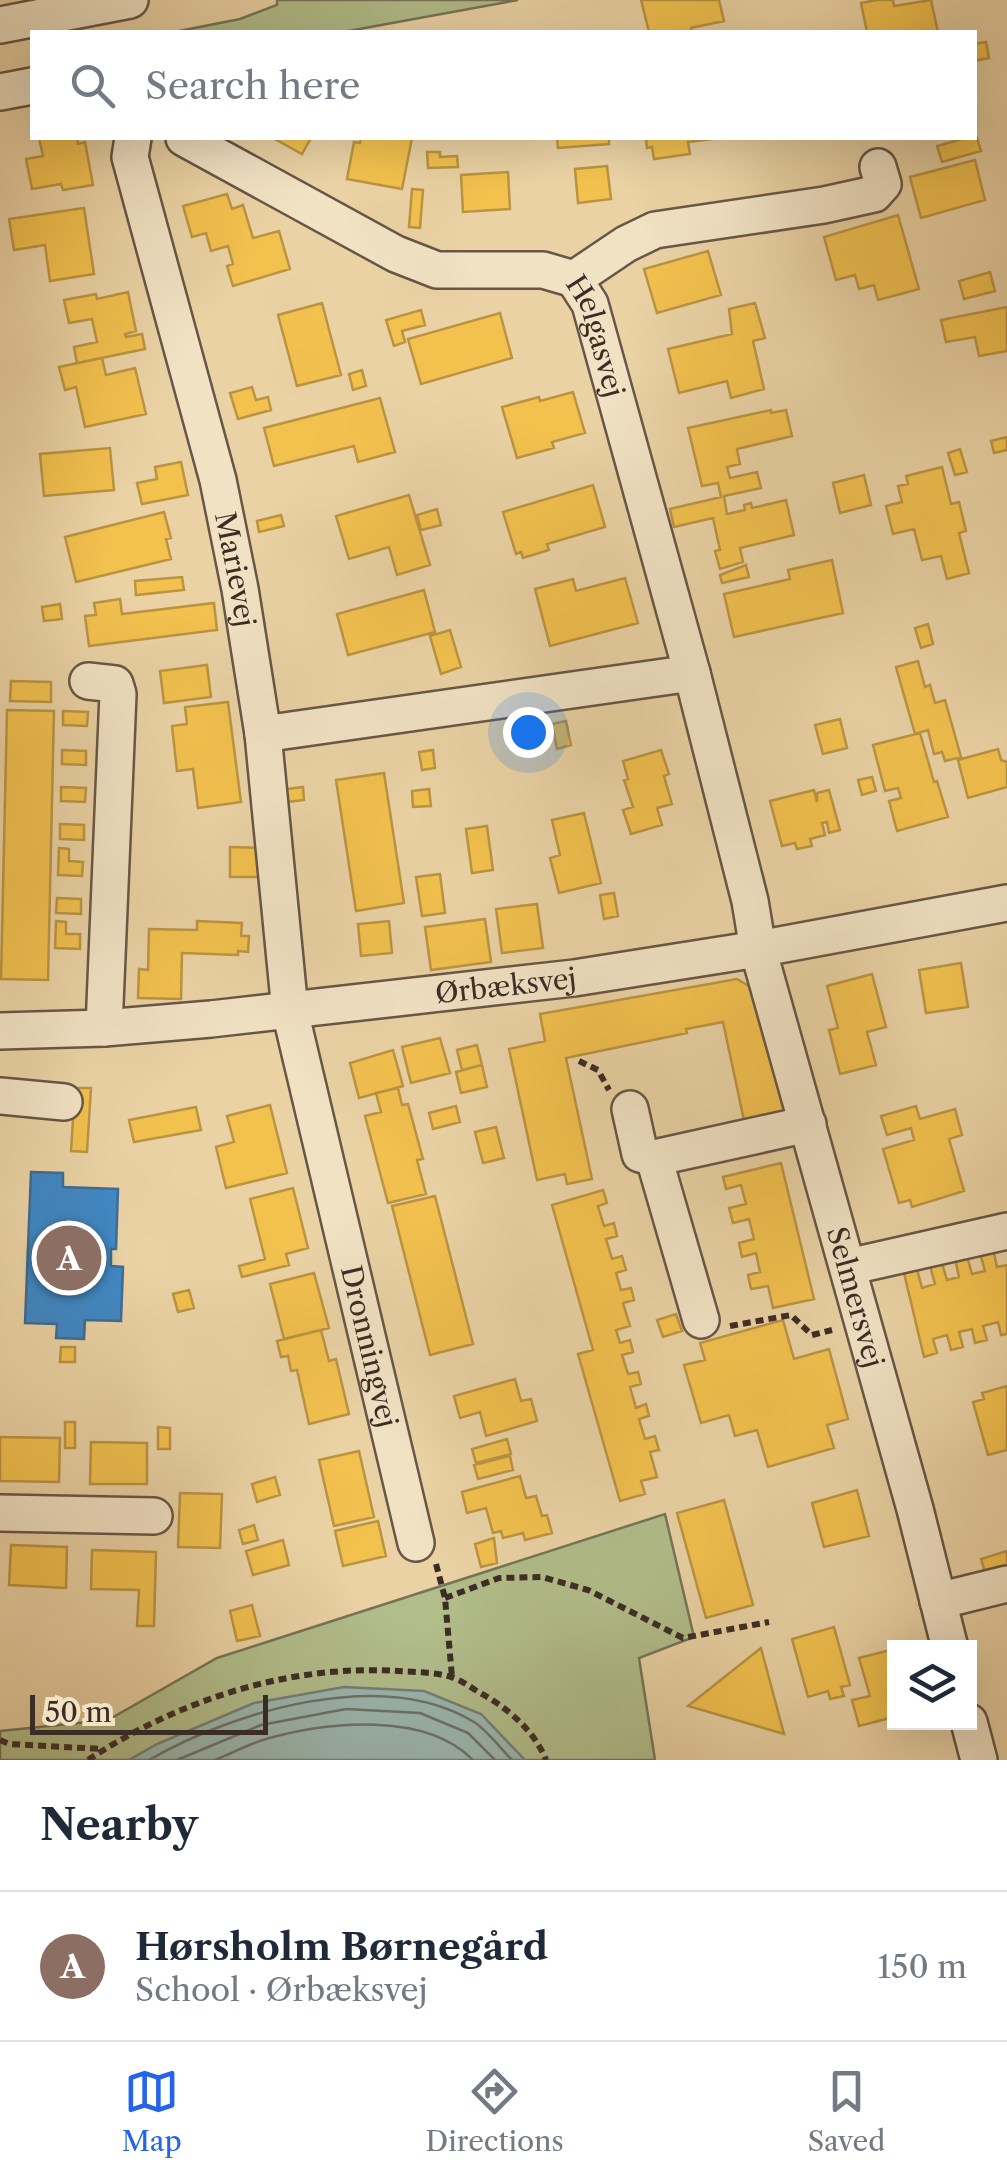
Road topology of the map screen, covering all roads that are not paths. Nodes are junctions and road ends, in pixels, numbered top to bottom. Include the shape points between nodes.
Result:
1 (130, 0) edge
2 (75, 5) edge
3 (0, 25) edge
4 (30, 86) edge
5 (0, 92) edge
6 (133, 140) edge
7 (188, 140) edge
8 (878, 167) dead end
9 (574, 278) junction
10 (692, 673) junction
11 (88, 680) dead end
12 (263, 734) junction
13 (1007, 903) edge
14 (758, 948) junction
15 (290, 1012) junction
16 (104, 1028) junction
17 (0, 1031) edge
18 (0, 1096) edge
19 (64, 1102) dead end
20 (630, 1109) dead end
21 (808, 1124) junction
22 (654, 1158) junction
23 (1007, 1232) edge
24 (848, 1267) junction
25 (701, 1320) road end
26 (0, 1512) edge
27 (154, 1516) dead end
28 (416, 1543) road end
29 (1007, 1584) edge
30 (938, 1601) junction
31 (948, 1640) edge
32 (971, 1730) edge
33 (979, 1760) edge

1 - 2 street
2 - 3 street
4 - 5 street
6 - 12 street, Marievej via 130,157 218,480
7 - 9 street via 437,270 543,270
8 - 9 street, Helgasvej via 884,184 874,194 654,230
9 - 10 street, Helgasvej via 590,304
10 - 12 street
10 - 14 street, Helgasvej
11 - 16 street via 115,684 118,694
12 - 15 street, Marievej
13 - 14 street, Ørbæksvej
14 - 15 street, Ørbæksvej
14 - 21 street, Selmersvej
15 - 16 street, Ørbæksvej
15 - 28 street, Dronningvej
16 - 17 street, Ørbæksvej
18 - 19 street
20 - 22 street via 640,1154
21 - 22 street
21 - 24 street, Selmersvej
22 - 25 street
23 - 24 street
24 - 30 street, Selmersvej
26 - 27 street
29 - 30 street
30 - 31 street, Selmersvej
32 - 33 street

